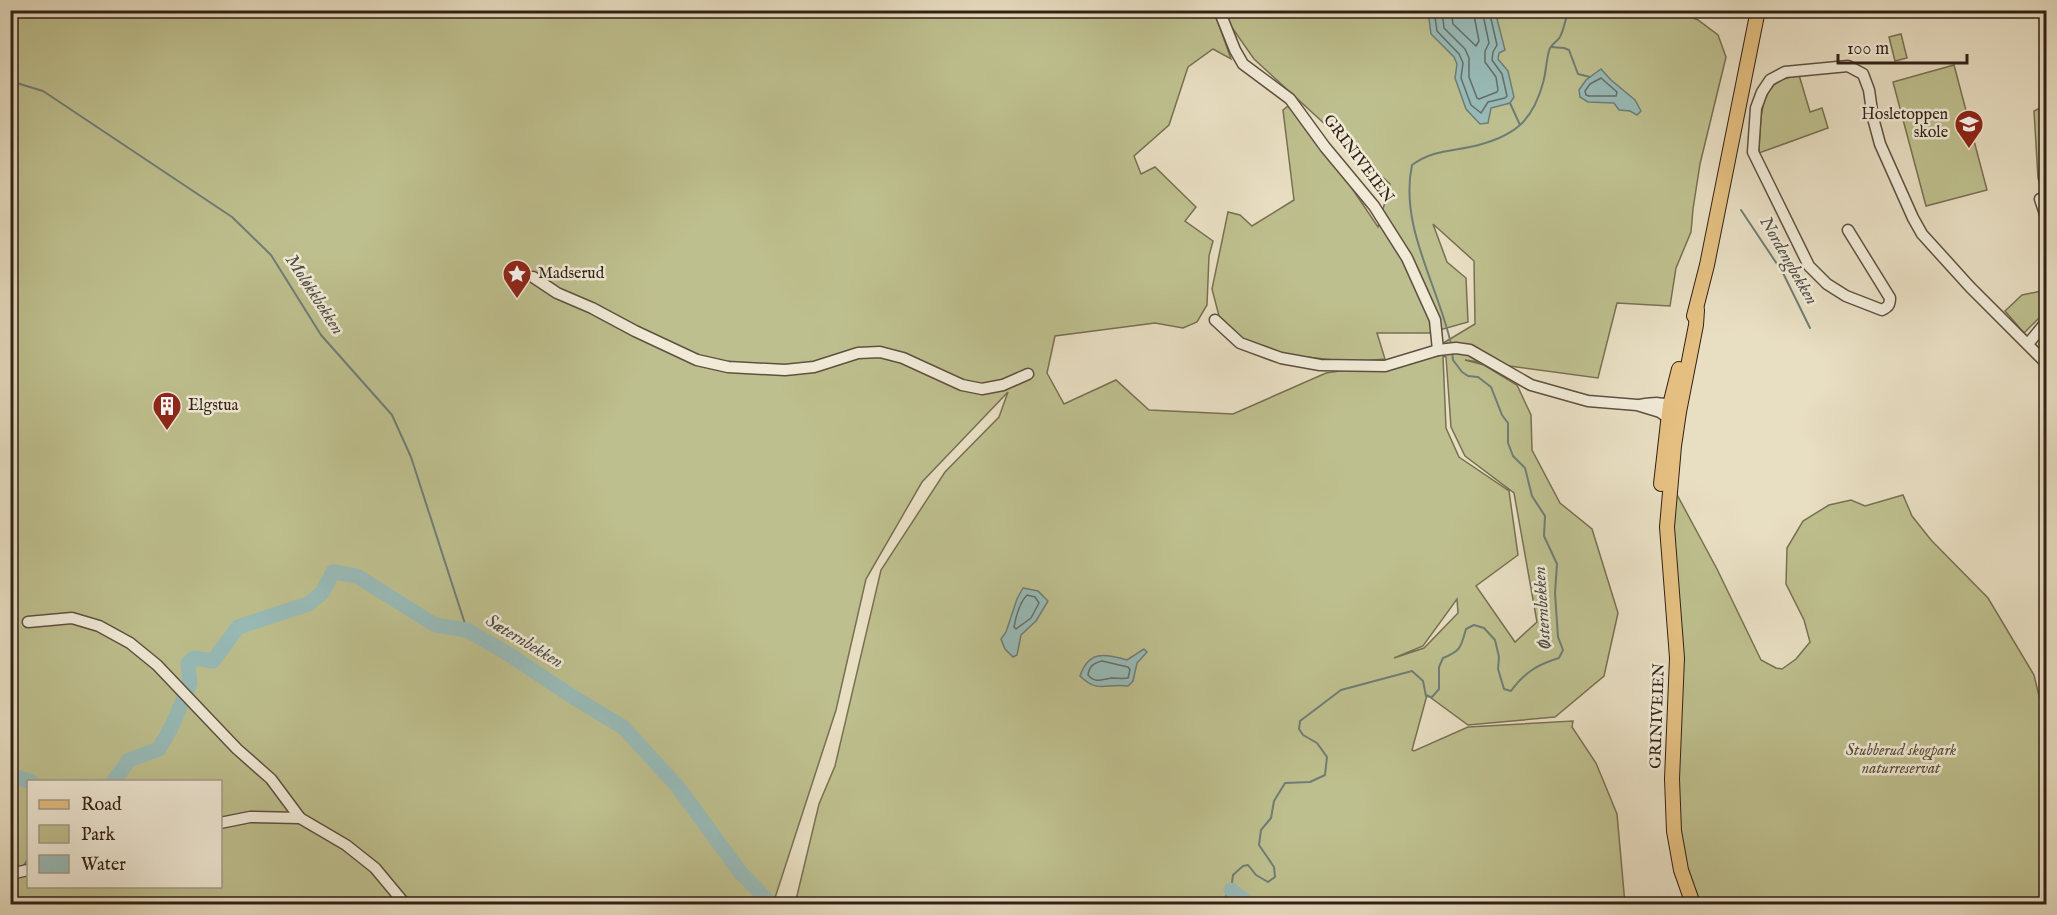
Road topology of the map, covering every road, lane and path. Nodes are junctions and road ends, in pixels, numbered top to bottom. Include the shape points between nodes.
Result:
1 (1219, 10) edge
2 (1758, 10) edge
3 (2040, 199) dead end
4 (2046, 217) edge
5 (1848, 230) dead end
6 (532, 277) dead end
7 (1215, 320) dead end
8 (2046, 322) edge
9 (2028, 344) junction
10 (1446, 349) junction
11 (2046, 363) edge
12 (1028, 374) dead end
13 (1672, 412) junction
14 (28, 622) dead end
15 (300, 818) junction
16 (222, 824) edge
17 (27, 870) edge
18 (10, 874) edge
19 (405, 904) edge
20 (1693, 904) edge

1 - 10 street, GRINIVEIEN via 1243,63 1290,99 1374,206 1407,258
2 - 13 main road, GRINIVEIEN via 1697,310
3 - 4 street
5 - 9 street via 1890,298 1888,308 1882,310 1846,296 1809,266 1753,152 1756,108 1770,80 1780,74 1848,66 1863,74 1880,144 1922,234
6 - 12 street via 557,293 697,360 728,368 814,368 858,353 880,352 903,358 962,385 982,389
7 - 10 street via 1240,343 1281,358 1320,365 1385,366
8 - 9 street
9 - 11 street
10 - 13 street via 1470,350 1531,385 1588,401 1637,405 1654,402
13 - 20 main road, GRINIVEIEN via 1667,527 1677,658 1674,831 1681,870
14 - 15 street via 72,618 99,626 130,643 152,660 271,779
15 - 16 street via 250,817
15 - 19 street via 346,845 375,868
17 - 18 street

